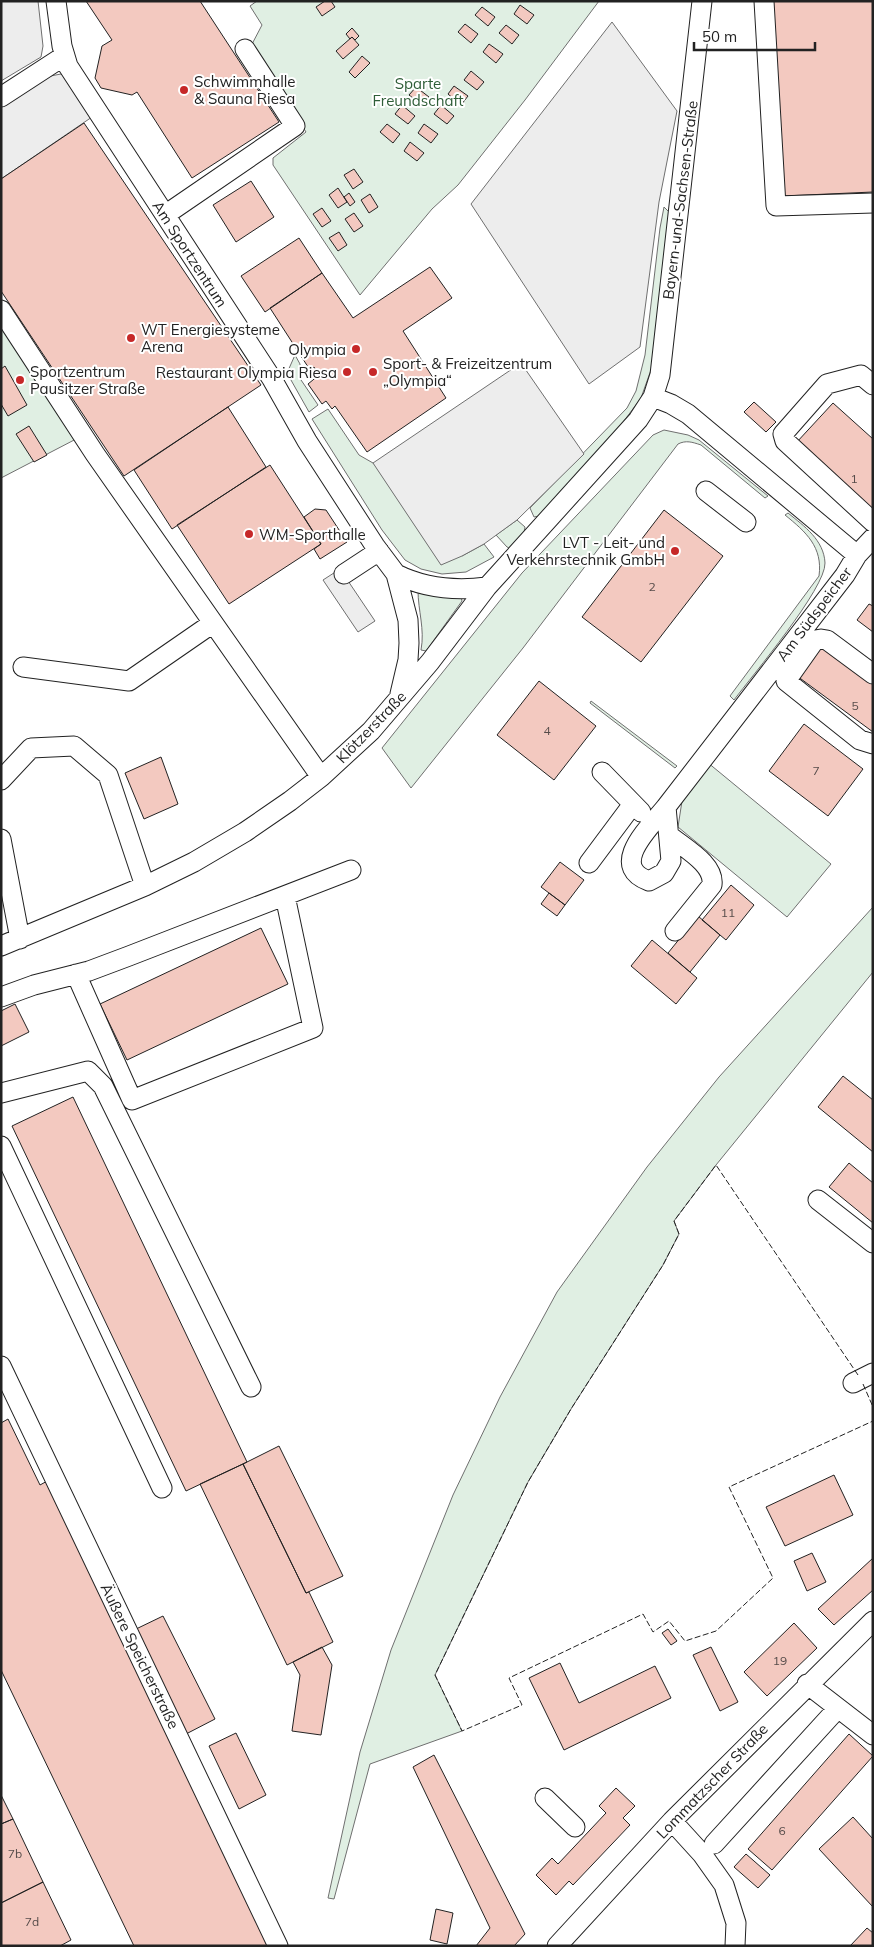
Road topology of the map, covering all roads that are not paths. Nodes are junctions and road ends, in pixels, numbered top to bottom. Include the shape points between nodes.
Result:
1 (56, 1) edge
2 (702, 1) edge
3 (764, 1) edge
4 (245, 49) dead end
5 (64, 56) junction
6 (1, 97) edge
7 (873, 203) edge
8 (165, 215) junction
9 (1, 310) edge
10 (873, 385) edge
11 (653, 397) junction
12 (706, 491) dead end
13 (746, 522) dead end
14 (873, 522) edge
15 (873, 538) edge
16 (379, 551) junction
17 (857, 555) junction
18 (344, 574) dead end
19 (396, 574) junction
20 (487, 586) junction
21 (213, 623) junction
22 (809, 635) junction
23 (23, 667) dead end
24 (873, 674) edge
25 (400, 698) junction
26 (873, 744) edge
27 (602, 772) dead end
28 (321, 776) junction
29 (1, 780) edge
30 (633, 804) junction
31 (666, 806) junction
32 (653, 823) junction
33 (670, 836) junction
34 (1, 839) edge
35 (589, 863) dead end
36 (351, 870) dead end
37 (145, 886) junction
38 (285, 896) junction
39 (675, 931) dead end
40 (20, 939) junction
41 (1, 946) edge
42 (76, 974) junction
43 (1, 997) edge
44 (1, 1093) edge
45 (1, 1146) edge
46 (818, 1200) dead end
47 (873, 1243) edge
48 (1, 1366) edge
49 (873, 1373) edge
50 (853, 1383) dead end
51 (251, 1387) dead end
52 (162, 1488) dead end
53 (873, 1621) edge
54 (808, 1684) junction
55 (838, 1708) junction
56 (873, 1735) edge
57 (545, 1798) dead end
58 (672, 1821) junction
59 (575, 1827) dead end
60 (714, 1844) dead end
61 (278, 1946) edge
62 (557, 1946) edge
63 (734, 1946) edge

1 - 5 street, Am Sportzentrum
2 - 11 street, Bayern-und-Sachsen-Straße via 660,375
3 - 7 street via 776,206
4 - 8 street via 295,126
5 - 6 street
5 - 8 street, Am Sportzentrum via 79,85
8 - 16 street, Am Sportzentrum
9 - 21 street via 95,454
10 - 14 street via 861,375 827,384 783,434 785,441
11 - 17 street, Am Südspeicher via 688,414
11 - 20 street, Klötzerstraße via 632,427
12 - 13 street
15 - 17 street
16 - 18 street
16 - 19 street, Am Sportzentrum
17 - 22 street, Am Südspeicher
19 - 20 street via 430,586
19 - 25 street, Am Sportzentrum via 408,620 409,643
20 - 25 street, Klötzerstraße
21 - 23 street via 129,681
21 - 28 street
22 - 24 street via 827,640
22 - 26 street via 786,681 860,740
22 - 31 street, Am Südspeicher
25 - 28 street, Klötzerstraße via 371,731
27 - 30 street
28 - 37 street, Klötzerstraße via 229,842
29 - 37 street via 31,748 74,746 108,775
30 - 32 street
30 - 35 street
31 - 32 street, Am Südspeicher
31 - 33 street, Am Südspeicher
32 - 33 street, Am Südspeicher via 632,849 631,867 639,877 649,881 664,873 671,861
33 - 39 street via 707,866 713,880
34 - 40 street
36 - 38 street
37 - 40 street, Klötzerstraße
38 - 42 street
38 - 42 street via 313,1028 132,1100
40 - 41 street, Klötzerstraße
42 - 43 street
44 - 51 street via 88,1071 103,1086
45 - 52 street
46 - 47 street
48 - 61 street, Äußere Speicherstraße
49 - 50 street
53 - 54 street, Lommatzscher Straße
54 - 55 street
54 - 58 street, Lommatzscher Straße
55 - 56 street
55 - 60 street
57 - 59 street
58 - 62 street, Lommatzscher Straße
58 - 63 street via 724,1885 736,1923

